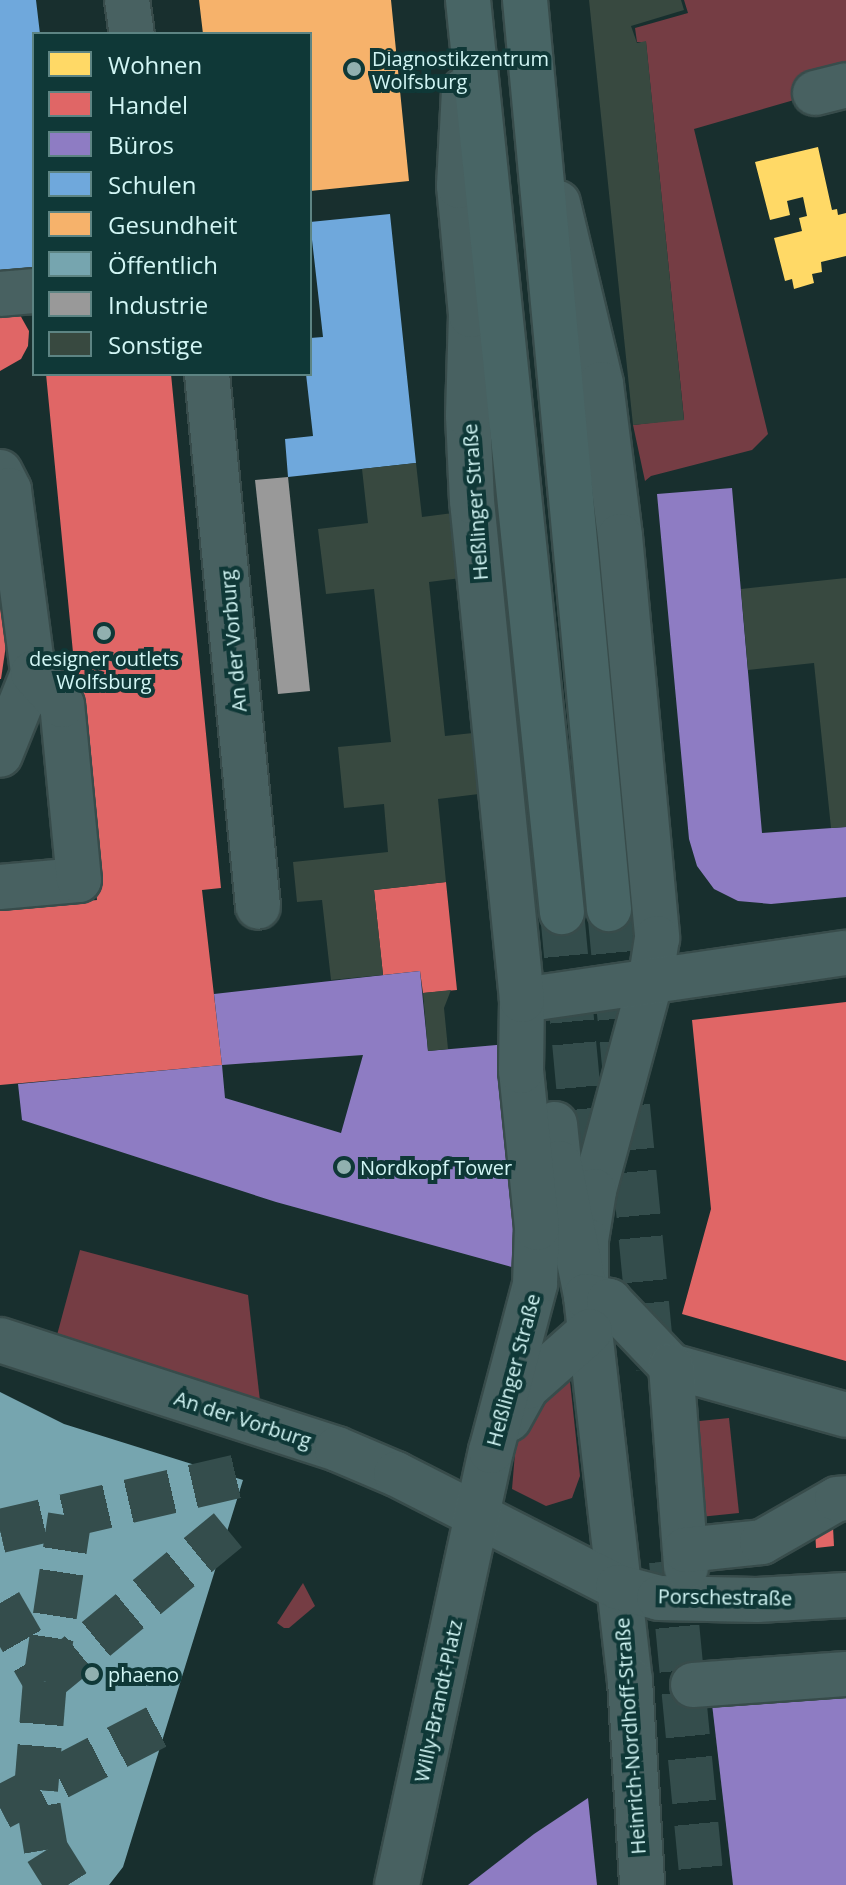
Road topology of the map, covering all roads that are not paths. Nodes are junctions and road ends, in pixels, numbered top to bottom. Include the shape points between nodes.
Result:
1 (127, 0) edge
2 (525, 0) edge
3 (468, 2) edge
4 (132, 32) edge
5 (536, 103) junction
6 (32, 291) edge
7 (0, 294) edge
8 (207, 376) edge
9 (0, 472) edge
10 (33, 673) junction
11 (0, 755) edge
12 (0, 887) edge
13 (258, 907) dead end
14 (609, 909) tunnel mouth
15 (562, 912) tunnel mouth
16 (846, 953) edge
17 (650, 983) junction
18 (522, 1000) junction
19 (588, 1313) junction
20 (0, 1340) edge
21 (671, 1366) junction
22 (846, 1415) edge
23 (843, 1496) edge
24 (478, 1516) junction
25 (618, 1587) junction
26 (846, 1595) edge
27 (846, 1674) edge
28 (693, 1685) dead end
29 (397, 1885) edge
30 (642, 1885) edge

1 - 4 street
2 - 5 main road, Heßlinger Straße
3 - 15 main road, Heßlinger Straße
3 - 18 street, Heßlinger Straße via 459,186 471,315 471,472
5 - 14 main road, Heßlinger Straße
5 - 17 street, Heßlinger Straße via 601,384 653,868 657,938
6 - 7 street
8 - 13 street, An der Vorburg
9 - 10 street via 9,490
10 - 11 street
10 - 12 street via 62,705 79,880
16 - 17 street
17 - 18 street
17 - 19 street, Heßlinger Straße via 594,1191 586,1240
18 - 19 street, Heßlinger Straße via 549,1064 559,1163
18 - 24 street, Heßlinger Straße via 521,1071 537,1228 535,1284
19 - 21 street via 609,1301
19 - 24 street, Heßlinger Straße via 565,1356 527,1387 512,1411
19 - 25 street, Heßlinger Straße
20 - 24 street, An der Vorburg via 337,1449
21 - 22 street
21 - 23 street via 686,1558 762,1542
24 - 25 street, Porschestraße
24 - 29 street, Willy-Brandt-Platz
25 - 26 street, Porschestraße via 673,1598
25 - 30 street, Heinrich-Nordhoff-Straße via 630,1680
27 - 28 street

